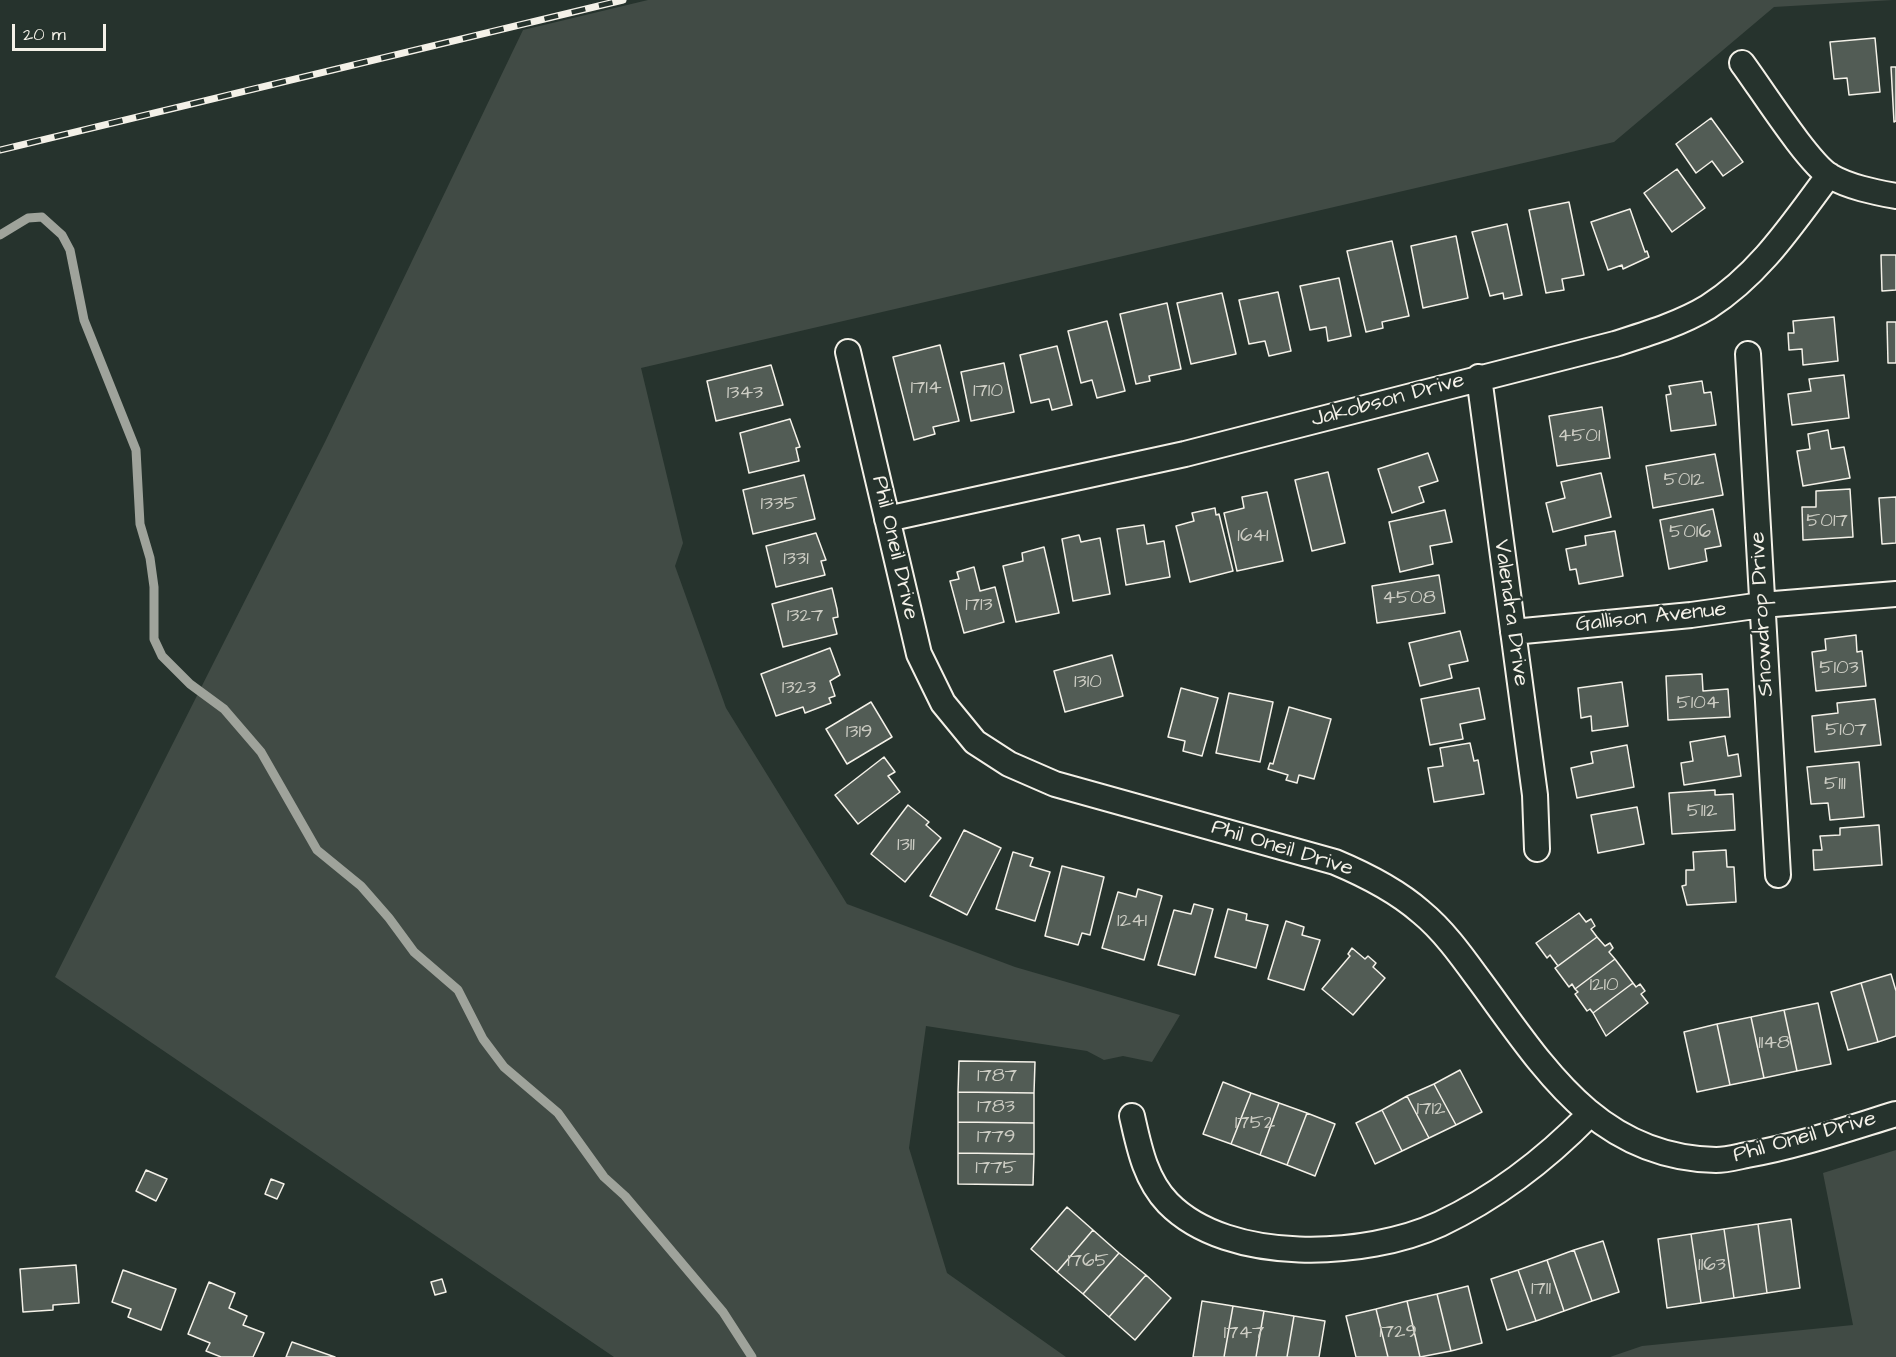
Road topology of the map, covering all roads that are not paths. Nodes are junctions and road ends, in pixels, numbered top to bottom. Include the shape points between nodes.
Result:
1 (1742, 63) dead end
2 (1829, 175) junction
3 (1896, 196) edge
4 (848, 352) dead end
5 (1748, 354) dead end
6 (1479, 377) junction
7 (887, 519) junction
8 (1896, 594) edge
9 (1762, 605) junction
10 (1513, 633) junction
11 (1537, 849) dead end
12 (1778, 875) dead end
13 (1896, 1114) edge
14 (1589, 1115) junction
15 (1132, 1116) dead end

1 - 2 street via 1809,155
2 - 3 street via 1870,191
2 - 6 street, Jakobson Drive via 1764,259 1707,307 1675,324 1615,344
4 - 7 street, Phil Oneil Drive
5 - 9 street, Snowdrop Drive
6 - 7 street, Jakobson Drive via 1185,454
6 - 10 street, Valendra Drive
7 - 14 street, Phil Oneil Drive via 919,654 944,703 975,742 1009,764 1055,784 1335,862 1376,879 1422,912 1455,948 1554,1080
8 - 9 street, Gallison Avenue
9 - 10 street, Gallison Avenue
9 - 12 street, Snowdrop Drive
10 - 11 street, Valendra Drive via 1535,795
13 - 14 street, Phil Oneil Drive via 1779,1149 1717,1160 1674,1155 1636,1142
14 - 15 street via 1516,1181 1439,1224 1364,1246 1325,1250 1286,1249 1239,1241 1193,1222 1168,1203 1151,1179

